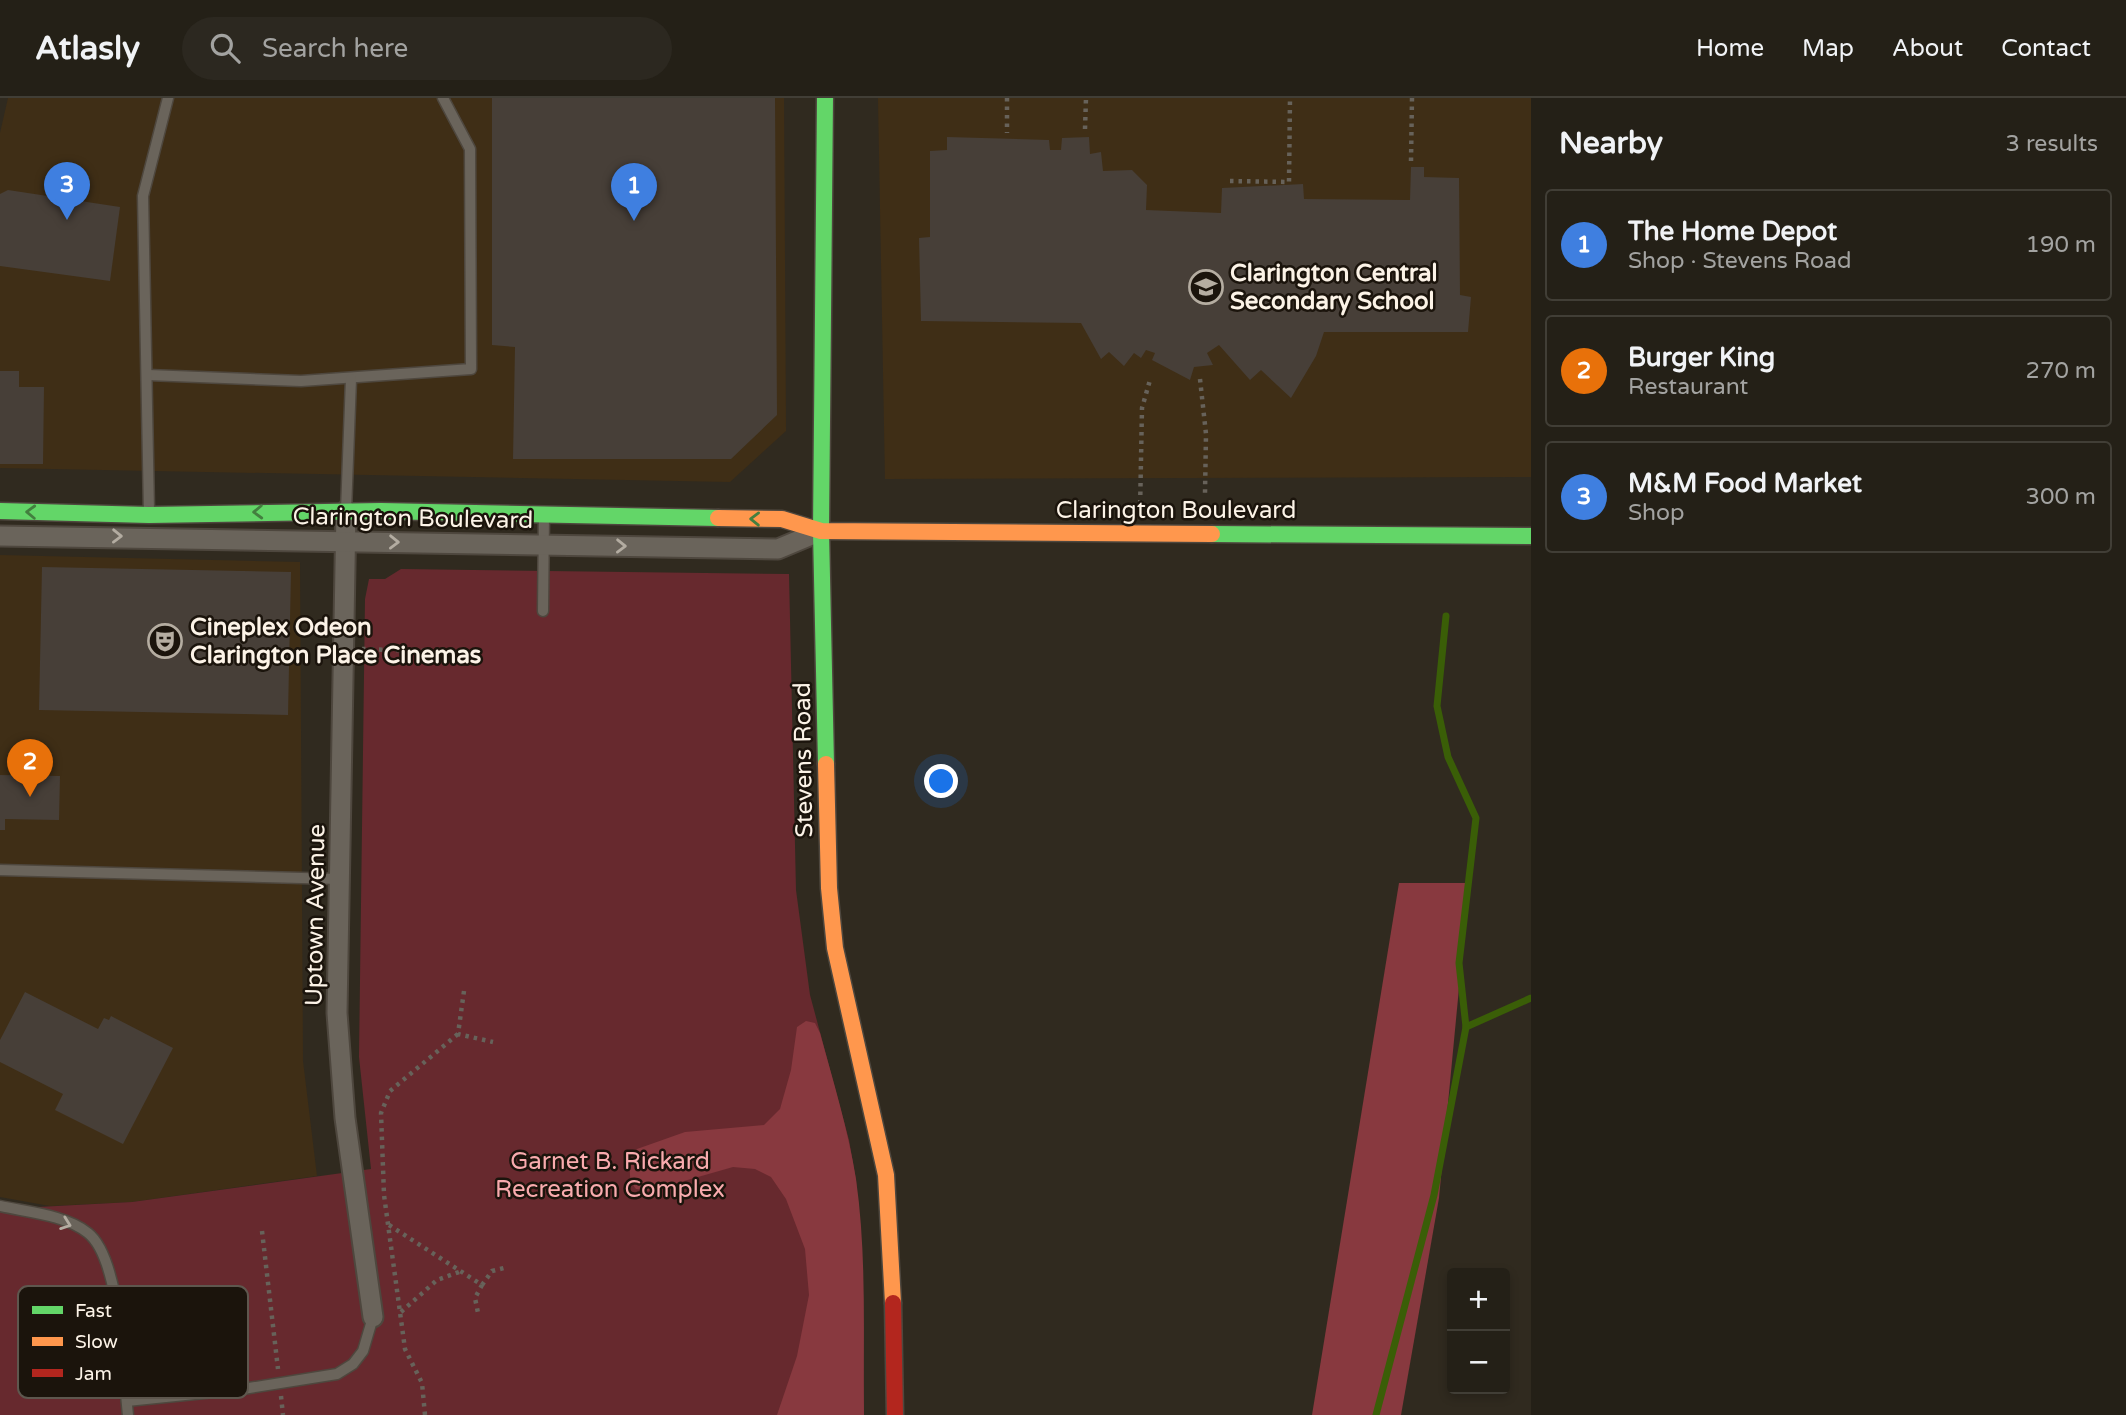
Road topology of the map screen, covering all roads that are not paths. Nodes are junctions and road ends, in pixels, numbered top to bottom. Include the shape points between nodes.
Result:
1 (168, 98) edge
2 (443, 98) edge
3 (825, 98) edge
4 (148, 375) junction
5 (351, 379) junction
6 (0, 511) edge
7 (346, 511) junction
8 (73, 514) junction
9 (544, 514) junction
10 (149, 515) junction
11 (821, 531) junction
12 (73, 535) junction
13 (0, 536) edge
14 (1531, 536) edge
15 (149, 537) junction
16 (345, 541) junction
17 (544, 545) junction
18 (543, 611) dead end
19 (0, 870) edge
20 (340, 879) junction
21 (0, 1206) edge
22 (113, 1286) edge
23 (373, 1317) joint
24 (248, 1388) edge
25 (127, 1398) edge
26 (156, 1398) edge
27 (127, 1401) junction
28 (128, 1415) edge
29 (895, 1415) edge

1 - 4 lane via 143,196
2 - 5 lane via 470,149 471,369
3 - 11 street, Stevens Road
4 - 5 lane
4 - 10 lane
5 - 7 lane
8 -> 6 street, Clarington Boulevard
7 - 9 street, Clarington Boulevard
7 -> 10 street, Clarington Boulevard
7 - 16 street, Uptown Avenue
8 - 10 street, Clarington Boulevard
8 - 12 lane
11 -> 9 street, Clarington Boulevard via 782,519
9 - 17 lane
10 - 15 lane
11 - 14 street, Clarington Boulevard
17 -> 11 street, Clarington Boulevard via 778,548
11 - 29 street, Stevens Road via 829,888 835,948 886,1174
12 - 13 street, Clarington Boulevard
12 -> 15 street, Clarington Boulevard
15 - 16 street, Clarington Boulevard
16 -> 17 street, Clarington Boulevard
16 - 20 street, Uptown Avenue
17 - 18 lane
19 - 20 lane
20 - 23 street, Uptown Avenue via 340,1070
21 -> 22 lane via 88,1233 102,1250
23 - 24 lane via 363,1351 337,1374
25 -> 27 lane
26 - 27 lane
27 - 28 lane

